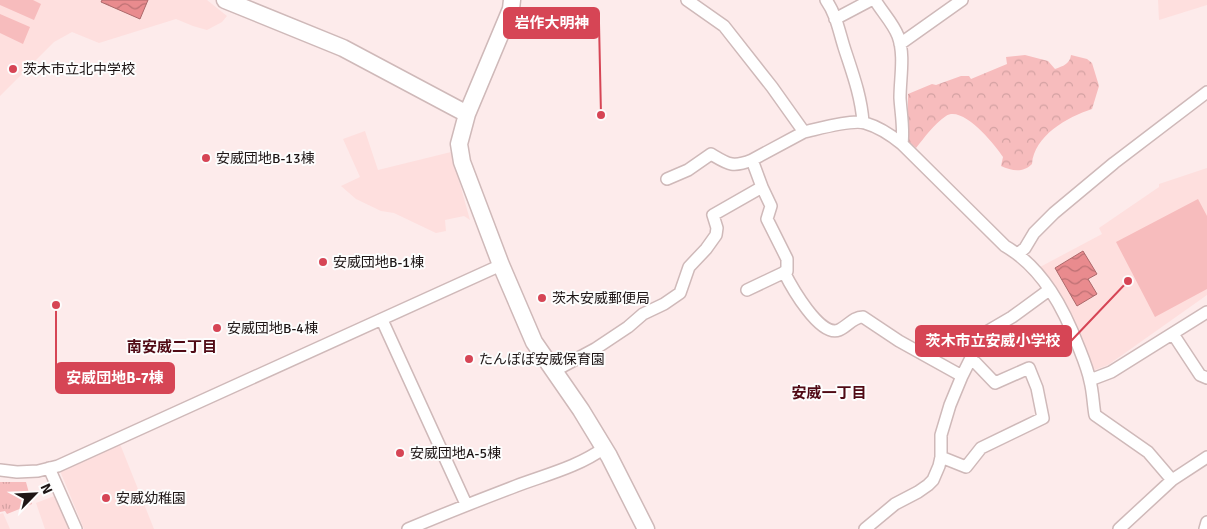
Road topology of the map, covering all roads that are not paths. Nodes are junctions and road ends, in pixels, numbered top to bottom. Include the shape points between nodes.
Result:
1 (225, 0) edge
2 (512, 0) edge
3 (687, 0) edge
4 (826, 0) edge
5 (871, 0) edge
6 (875, 0) edge
7 (962, 0) edge
8 (836, 19) junction
9 (900, 44) junction
10 (1207, 92) edge
11 (467, 114) junction
12 (863, 122) junction
13 (804, 132) junction
14 (902, 144) junction
15 (752, 160) junction
16 (667, 179) dead end
17 (762, 187) junction
18 (1018, 254) junction
19 (501, 266) junction
20 (784, 272) junction
21 (747, 290) dead end
22 (1049, 290) junction
23 (1205, 317) edge
24 (382, 320) junction
25 (1173, 334) junction
26 (972, 359) junction
27 (554, 372) junction
28 (962, 376) junction
29 (1207, 378) edge
30 (1090, 380) junction
31 (604, 448) junction
32 (941, 457) junction
33 (1207, 457) edge
34 (49, 468) junction
35 (0, 470) edge
36 (1172, 480) junction
37 (466, 504) junction
38 (1207, 522) edge
39 (76, 529) edge
40 (408, 529) edge
41 (646, 529) edge
42 (865, 529) edge
43 (1119, 529) edge
44 (1205, 529) edge

1 - 11 street via 343,48
2 - 11 street via 512,9
3 - 13 street via 724,26
4 - 8 street
5 - 8 street
6 - 9 street
7 - 9 street
8 - 12 street via 854,73
9 - 14 street
10 - 18 street via 1054,213
11 - 19 street via 459,144 462,162
12 - 13 street
12 - 14 street via 885,131
13 - 15 street
14 - 18 street
15 - 16 street via 735,166 711,154 688,170
15 - 17 street
17 - 20 street via 771,206 767,219 788,259 787,271
17 - 27 street via 713,215 716,235 689,266 680,293
18 - 22 street via 1035,269
19 - 24 street
19 - 27 street via 534,342
20 - 21 street
20 - 28 street via 800,301 817,320 832,330 838,331 856,318 863,317
22 - 26 street via 984,334
22 - 30 street via 1065,314
23 - 25 street
24 - 34 street
24 - 37 street
25 - 29 street via 1200,375
25 - 30 street via 1111,372
26 - 28 street
26 - 32 street via 995,383 1029,368 1043,418 981,448 966,467
27 - 31 street
28 - 32 street via 941,435
30 - 36 street via 1095,415 1148,452
31 - 37 street via 565,468
31 - 41 street
32 - 42 street via 936,474 928,485 895,504
33 - 36 street
34 - 35 street via 18,472
34 - 39 street
36 - 43 street
37 - 40 street
38 - 44 street

